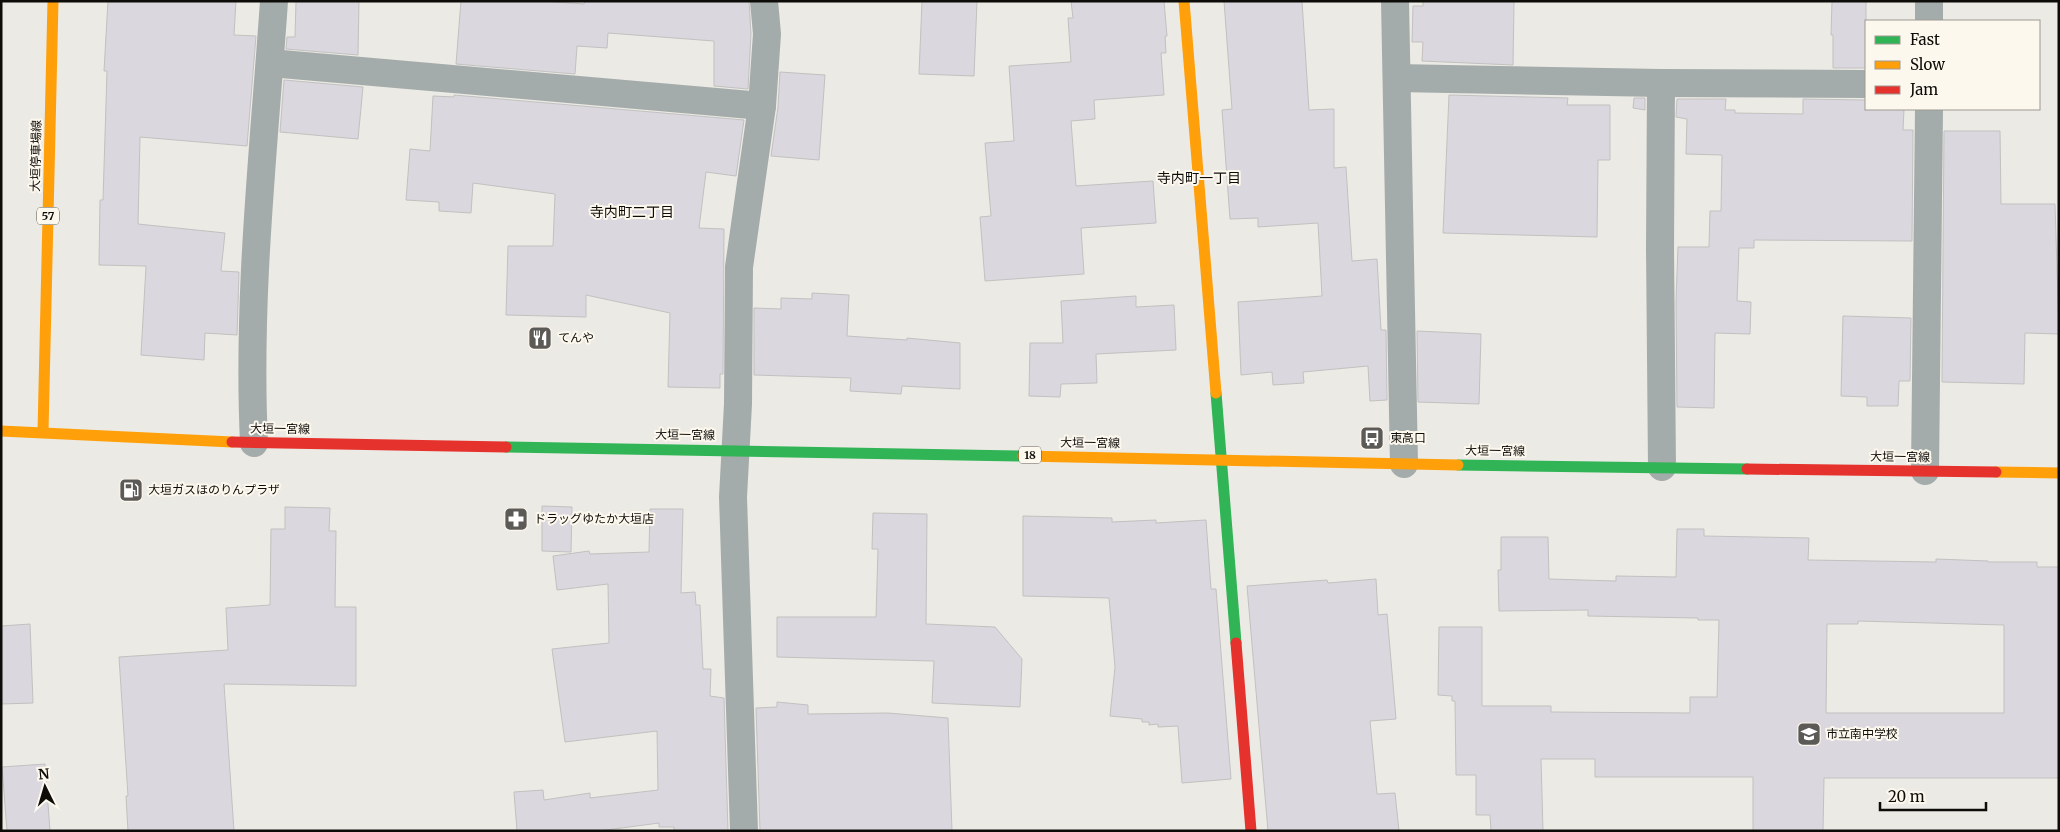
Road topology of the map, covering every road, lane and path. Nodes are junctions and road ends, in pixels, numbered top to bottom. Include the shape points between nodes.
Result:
1 (53, 1) edge
2 (274, 1) edge
3 (764, 1) edge
4 (1184, 1) edge
5 (1395, 1) edge
6 (1929, 1) edge
7 (1929, 20) edge
8 (270, 63) junction
9 (1397, 78) junction
10 (1661, 83) junction
11 (1865, 84) edge
12 (762, 106) junction
13 (1929, 110) edge
14 (1, 431) edge
15 (43, 432) junction
16 (254, 443) junction
17 (736, 450) junction
18 (1222, 460) junction
19 (1404, 464) junction
20 (1662, 467) junction
21 (1924, 471) junction
22 (2059, 473) edge
23 (744, 831) edge
24 (1251, 831) edge

1 - 15 main road, 大垣停車場線 / 57
2 - 8 street
3 - 12 street via 767,34
4 - 18 main road
5 - 9 street
6 - 7 street
8 - 12 street
8 - 16 street via 255,275
9 - 10 street
9 - 19 street
10 - 11 street
10 - 20 street
12 - 17 street via 739,267
13 - 21 street
14 - 15 main road, 大垣一宮線 / 18
15 - 16 main road, 大垣一宮線 / 18
16 - 17 main road, 大垣一宮線 / 18
17 - 18 main road, 大垣一宮線 / 18
17 - 23 street via 733,497
18 - 19 main road, 大垣一宮線 / 18
18 - 24 main road
19 - 20 main road, 大垣一宮線 / 18
20 - 21 main road, 大垣一宮線 / 18
21 - 22 main road, 大垣一宮線 / 18

